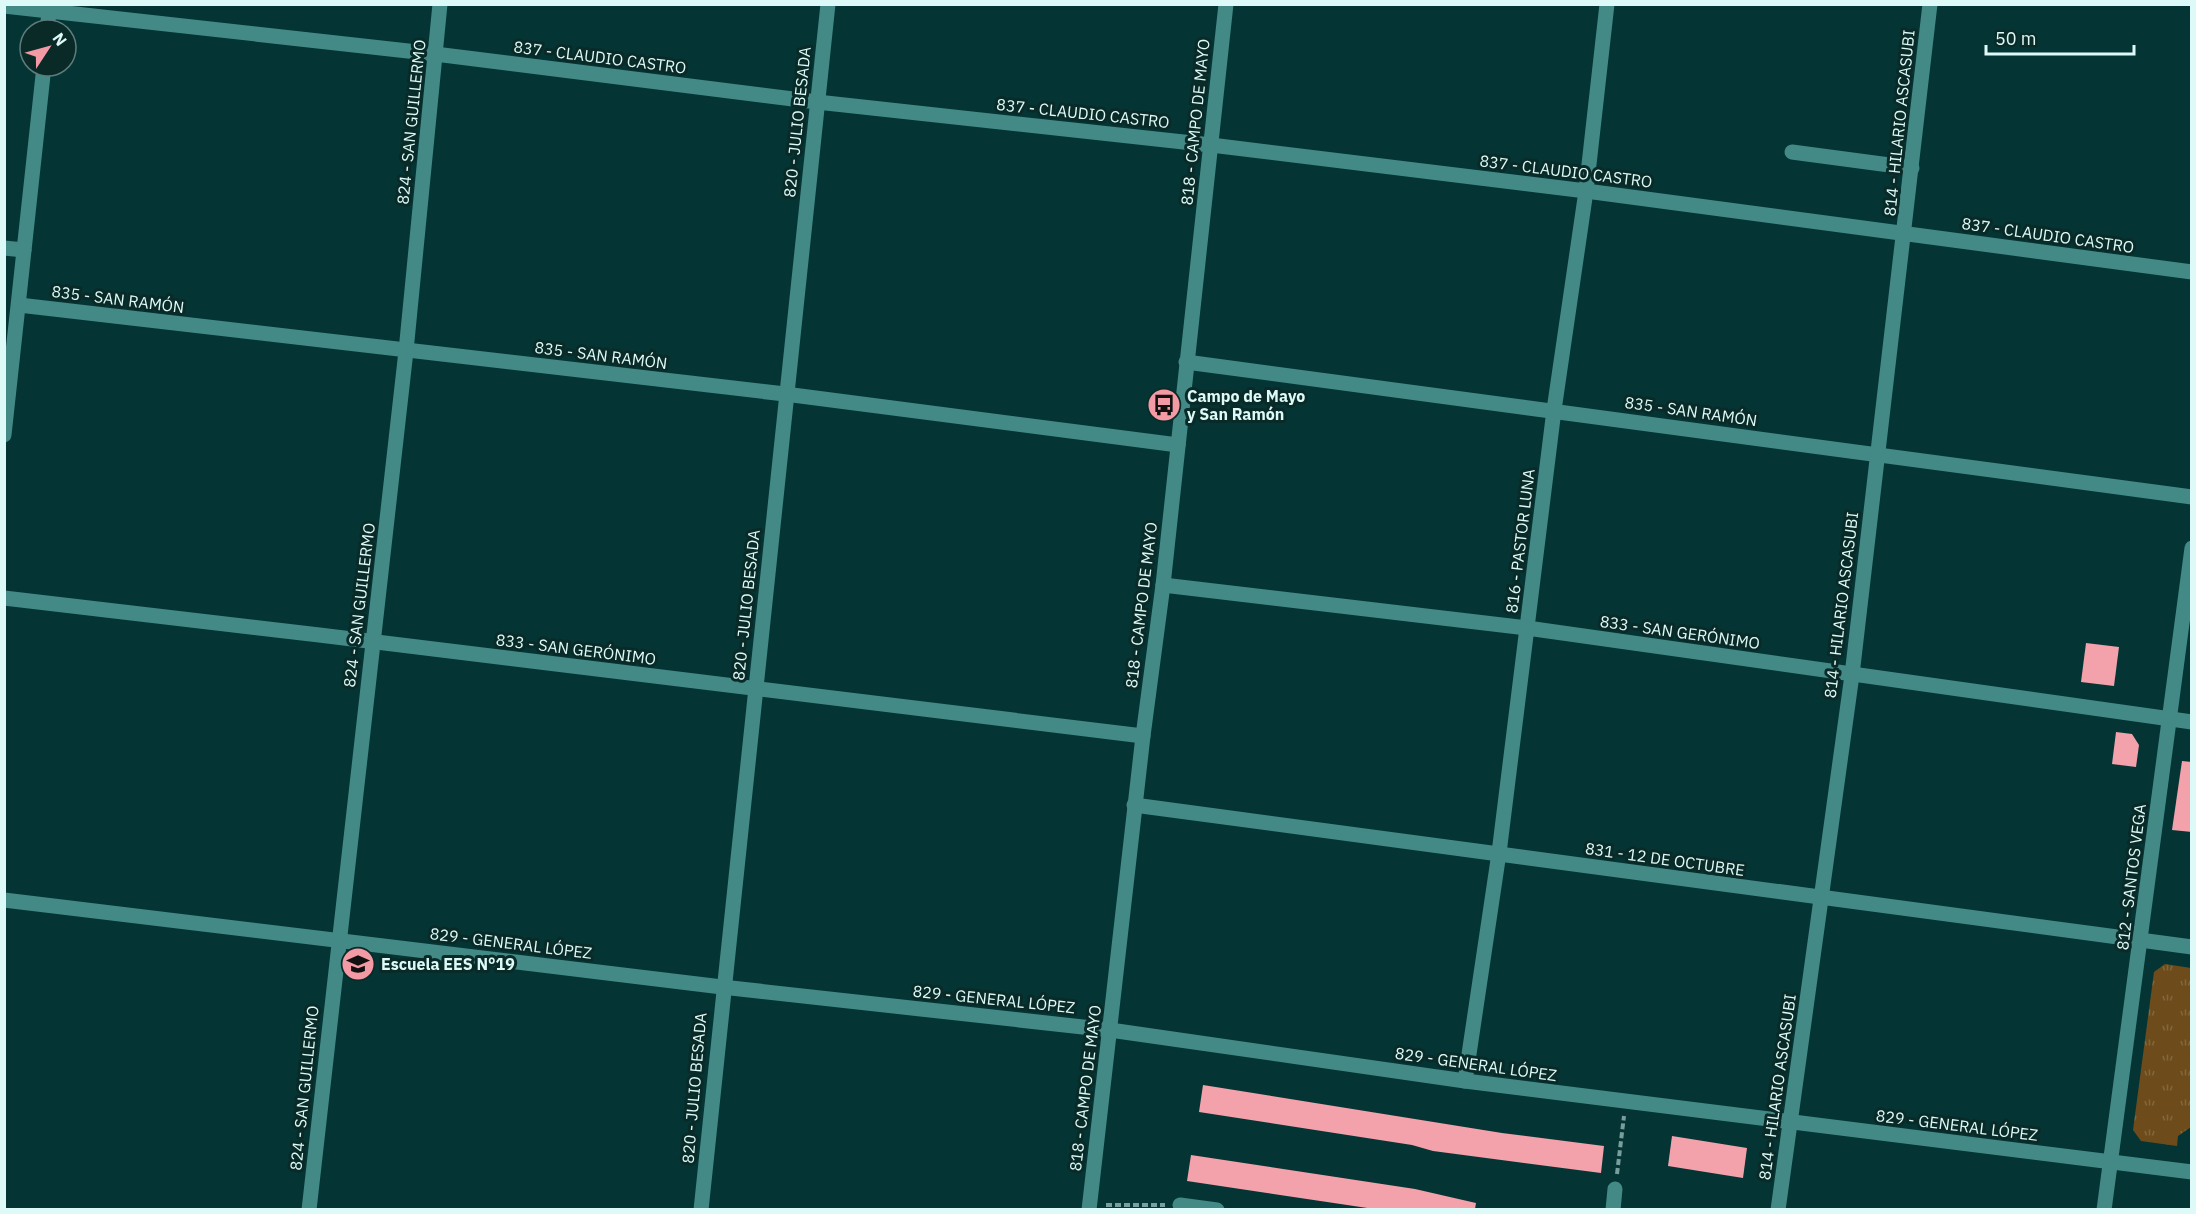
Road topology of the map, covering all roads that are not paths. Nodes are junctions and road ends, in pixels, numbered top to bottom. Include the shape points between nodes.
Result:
1 (440, 4) edge
2 (828, 4) edge
3 (1227, 4) edge
4 (1607, 4) edge
5 (1930, 4) edge
6 (4, 6) edge
7 (50, 8) edge
8 (435, 54) junction
9 (43, 78) edge
10 (817, 102) junction
11 (1211, 145) junction
12 (1792, 152) dead end
13 (1912, 168) junction
14 (1586, 191) junction
15 (1904, 234) junction
16 (4, 248) edge
17 (24, 250) junction
18 (2192, 272) edge
19 (19, 305) junction
20 (406, 351) junction
21 (1186, 362) junction
22 (785, 394) junction
23 (1554, 410) junction
24 (4, 435) edge
25 (1178, 445) junction
26 (1876, 454) junction
27 (2192, 497) edge
28 (2192, 548) edge
29 (1163, 585) junction
30 (4, 598) edge
31 (1527, 628) junction
32 (372, 640) junction
33 (1852, 675) junction
34 (756, 691) junction
35 (2169, 719) junction
36 (2192, 722) edge
37 (1143, 736) junction
38 (1134, 805) junction
39 (1499, 853) junction
40 (1820, 899) junction
41 (4, 900) edge
42 (339, 939) junction
43 (2141, 940) junction
44 (2192, 947) edge
45 (722, 987) junction
46 (1110, 1030) junction
47 (1464, 1081) junction
48 (1791, 1124) junction
49 (2110, 1162) junction
50 (2192, 1172) edge
51 (1615, 1189) road end
52 (1180, 1204) road end
53 (1089, 1207) edge
54 (309, 1209) edge
55 (701, 1209) edge
56 (1217, 1209) edge
57 (1613, 1209) edge
58 (1778, 1209) edge
59 (2104, 1209) edge

1 - 8 street, 824 - SAN GUILLERMO
2 - 10 street, 820 - JULIO BESADA
3 - 11 street, 818 - CAMPO DE MAYO
4 - 14 street, 816 - PASTOR LUNA
5 - 13 street, 814 - HILARIO ASCASUBI
6 - 7 street, 837 - CLAUDIO CASTRO
7 - 8 street, 837 - CLAUDIO CASTRO
8 - 10 street, 837 - CLAUDIO CASTRO
8 - 20 street, 824 - SAN GUILLERMO
9 - 17 street
10 - 11 street, 837 - CLAUDIO CASTRO
10 - 22 street, 820 - JULIO BESADA
11 - 14 street, 837 - CLAUDIO CASTRO
11 - 21 street, 818 - CAMPO DE MAYO
12 - 13 street
13 - 15 street, 814 - HILARIO ASCASUBI
14 - 15 street, 837 - CLAUDIO CASTRO
14 - 23 street, 816 - PASTOR LUNA
15 - 18 street, 837 - CLAUDIO CASTRO
15 - 26 street, 814 - HILARIO ASCASUBI
16 - 17 street
17 - 19 street
19 - 20 street, 835 - SAN RAMÓN
19 - 24 street
20 - 22 street, 835 - SAN RAMÓN
20 - 32 street, 824 - SAN GUILLERMO
21 - 23 street, 835 - SAN RAMÓN
21 - 25 street, 818 - CAMPO DE MAYO
22 - 25 street, 835 - SAN RAMÓN
22 - 34 street, 820 - JULIO BESADA
23 - 26 street, 835 - SAN RAMÓN
23 - 31 street, 816 - PASTOR LUNA
25 - 29 street, 818 - CAMPO DE MAYO
26 - 27 street, 835 - SAN RAMÓN
26 - 33 street, 814 - HILARIO ASCASUBI
28 - 35 street, 812 - SANTOS VEGA
29 - 31 street, 833 - SAN GERÓNIMO
29 - 37 street, 818 - CAMPO DE MAYO
30 - 32 street, 833 - SAN GERÓNIMO
31 - 33 street, 833 - SAN GERÓNIMO
31 - 39 street, 816 - PASTOR LUNA
32 - 34 street, 833 - SAN GERÓNIMO
32 - 42 street, 824 - SAN GUILLERMO
33 - 35 street, 833 - SAN GERÓNIMO
33 - 40 street, 814 - HILARIO ASCASUBI
34 - 37 street, 833 - SAN GERÓNIMO
34 - 45 street, 820 - JULIO BESADA
35 - 36 street, 833 - SAN GERÓNIMO
35 - 43 street, 812 - SANTOS VEGA
37 - 38 street, 818 - CAMPO DE MAYO
38 - 39 street, 831 - 12 DE OCTUBRE
38 - 46 street, 818 - CAMPO DE MAYO
39 - 40 street, 831 - 12 DE OCTUBRE
39 - 47 street, 816 - PASTOR LUNA
40 - 43 street, 831 - 12 DE OCTUBRE
40 - 48 street, 814 - HILARIO ASCASUBI
41 - 42 street, 829 - GENERAL LÓPEZ
42 - 45 street, 829 - GENERAL LÓPEZ
42 - 54 street, 824 - SAN GUILLERMO
43 - 44 street, 831 - 12 DE OCTUBRE
43 - 49 street, 812 - SANTOS VEGA
45 - 46 street, 829 - GENERAL LÓPEZ
45 - 55 street, 820 - JULIO BESADA
46 - 47 street, 829 - GENERAL LÓPEZ
46 - 53 street, 818 - CAMPO DE MAYO
47 - 48 street, 829 - GENERAL LÓPEZ
48 - 49 street, 829 - GENERAL LÓPEZ
48 - 58 street, 814 - HILARIO ASCASUBI
49 - 50 street, 829 - GENERAL LÓPEZ
49 - 59 street, 812 - SANTOS VEGA
51 - 57 street
52 - 56 street

